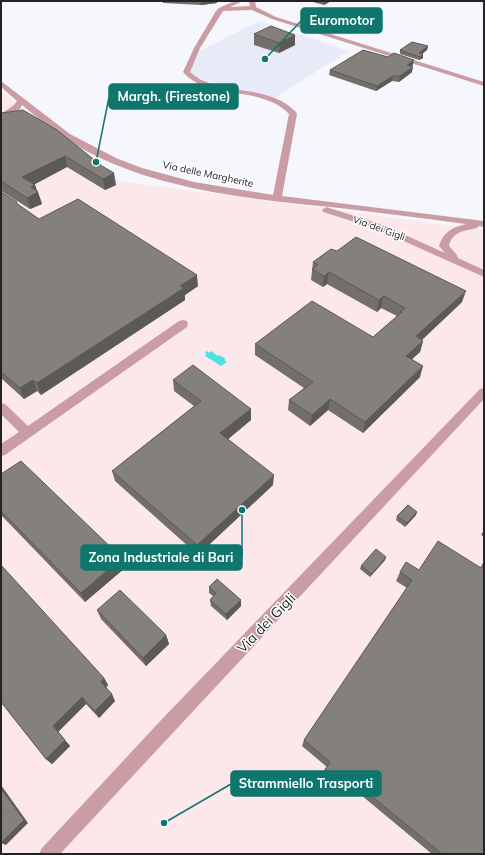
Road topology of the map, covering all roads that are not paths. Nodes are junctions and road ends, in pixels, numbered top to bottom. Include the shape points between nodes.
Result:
1 (240, 1) edge
2 (253, 5) edge
3 (221, 9) junction
4 (1, 83) edge
5 (484, 84) edge
6 (21, 101) junction
7 (31, 113) junction
8 (1, 117) edge
9 (1, 121) edge
10 (277, 199) junction
11 (287, 200) junction
12 (484, 225) edge
13 (467, 265) junction
14 (484, 274) edge
15 (183, 324) dead end
16 (484, 392) edge
17 (1, 407) edge
18 (28, 432) junction
19 (1, 451) edge
20 (48, 854) edge

1 - 3 street
2 - 3 street
2 - 5 street via 260,12 281,20
3 - 10 street via 197,48 186,72 212,85 276,101 290,109 293,114
4 - 6 street, Via delle Margherite
6 - 7 street, Via delle Margherite
6 - 8 street via 17,107
7 - 9 street
7 - 10 street, Via delle Margherite via 40,116 62,133 112,159 153,173 231,192
10 - 11 street, Via delle Margherite
11 - 12 street, Via delle Margherite
11 - 13 street, Via dei Gigli via 380,227
12 - 13 street, Via dei Gigli via 462,227 445,240 444,246 450,254
13 - 14 street, Via dei Gigli
15 - 18 street
16 - 20 street, Via dei Gigli
17 - 18 street
18 - 19 street

